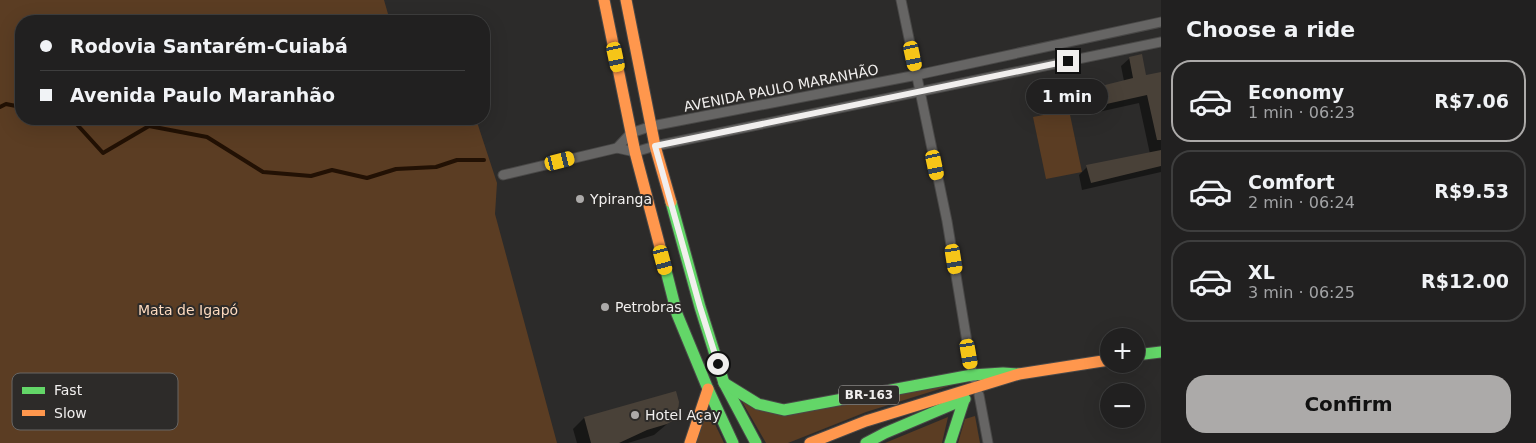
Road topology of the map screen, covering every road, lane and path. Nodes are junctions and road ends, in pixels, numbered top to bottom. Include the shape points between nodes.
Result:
1 (604, 0) edge
2 (626, 0) edge
3 (900, 0) edge
4 (1161, 22) edge
5 (1161, 42) edge
6 (917, 75) junction
7 (920, 91) junction
8 (652, 126) junction
9 (631, 133) junction
10 (655, 146) junction
11 (617, 148) junction
12 (635, 152) junction
13 (503, 175) dead end
14 (1161, 352) edge
15 (1145, 354) edge
16 (1100, 362) edge
17 (1086, 365) junction
18 (972, 374) junction
19 (1019, 374) junction
20 (724, 383) junction
21 (708, 389) junction
22 (977, 391) junction
23 (964, 400) junction
24 (812, 442) edge
25 (690, 443) edge
26 (733, 443) edge
27 (756, 443) edge
28 (866, 443) edge
29 (950, 443) edge
30 (988, 443) edge

1 - 9 main road
2 - 8 main road
3 - 6 street
4 - 6 street, AVENIDA PAULO MARANHÃO
5 - 7 street
6 - 7 street
6 - 8 street, AVENIDA PAULO MARANHÃO
7 - 10 street
7 - 18 street via 947,221
8 - 9 street, AVENIDA PAULO MARANHÃO
8 - 10 main road
9 - 11 street, AVENIDA PAULO MARANHÃO
9 - 12 main road
10 - 12 street
10 - 20 main road
11 - 12 street
11 - 13 street
12 - 21 main road via 677,314
14 - 15 main road
16 - 17 main road
17 - 19 main road
17 - 22 main road
18 - 19 main road, BR-163
18 - 20 main road, BR-163 via 784,410 758,404
18 - 22 street
19 - 22 main road
20 - 27 main road
21 - 25 main road
21 - 26 main road
22 - 23 main road
22 - 24 main road via 866,421
22 - 30 street
23 - 28 main road
23 - 29 main road

